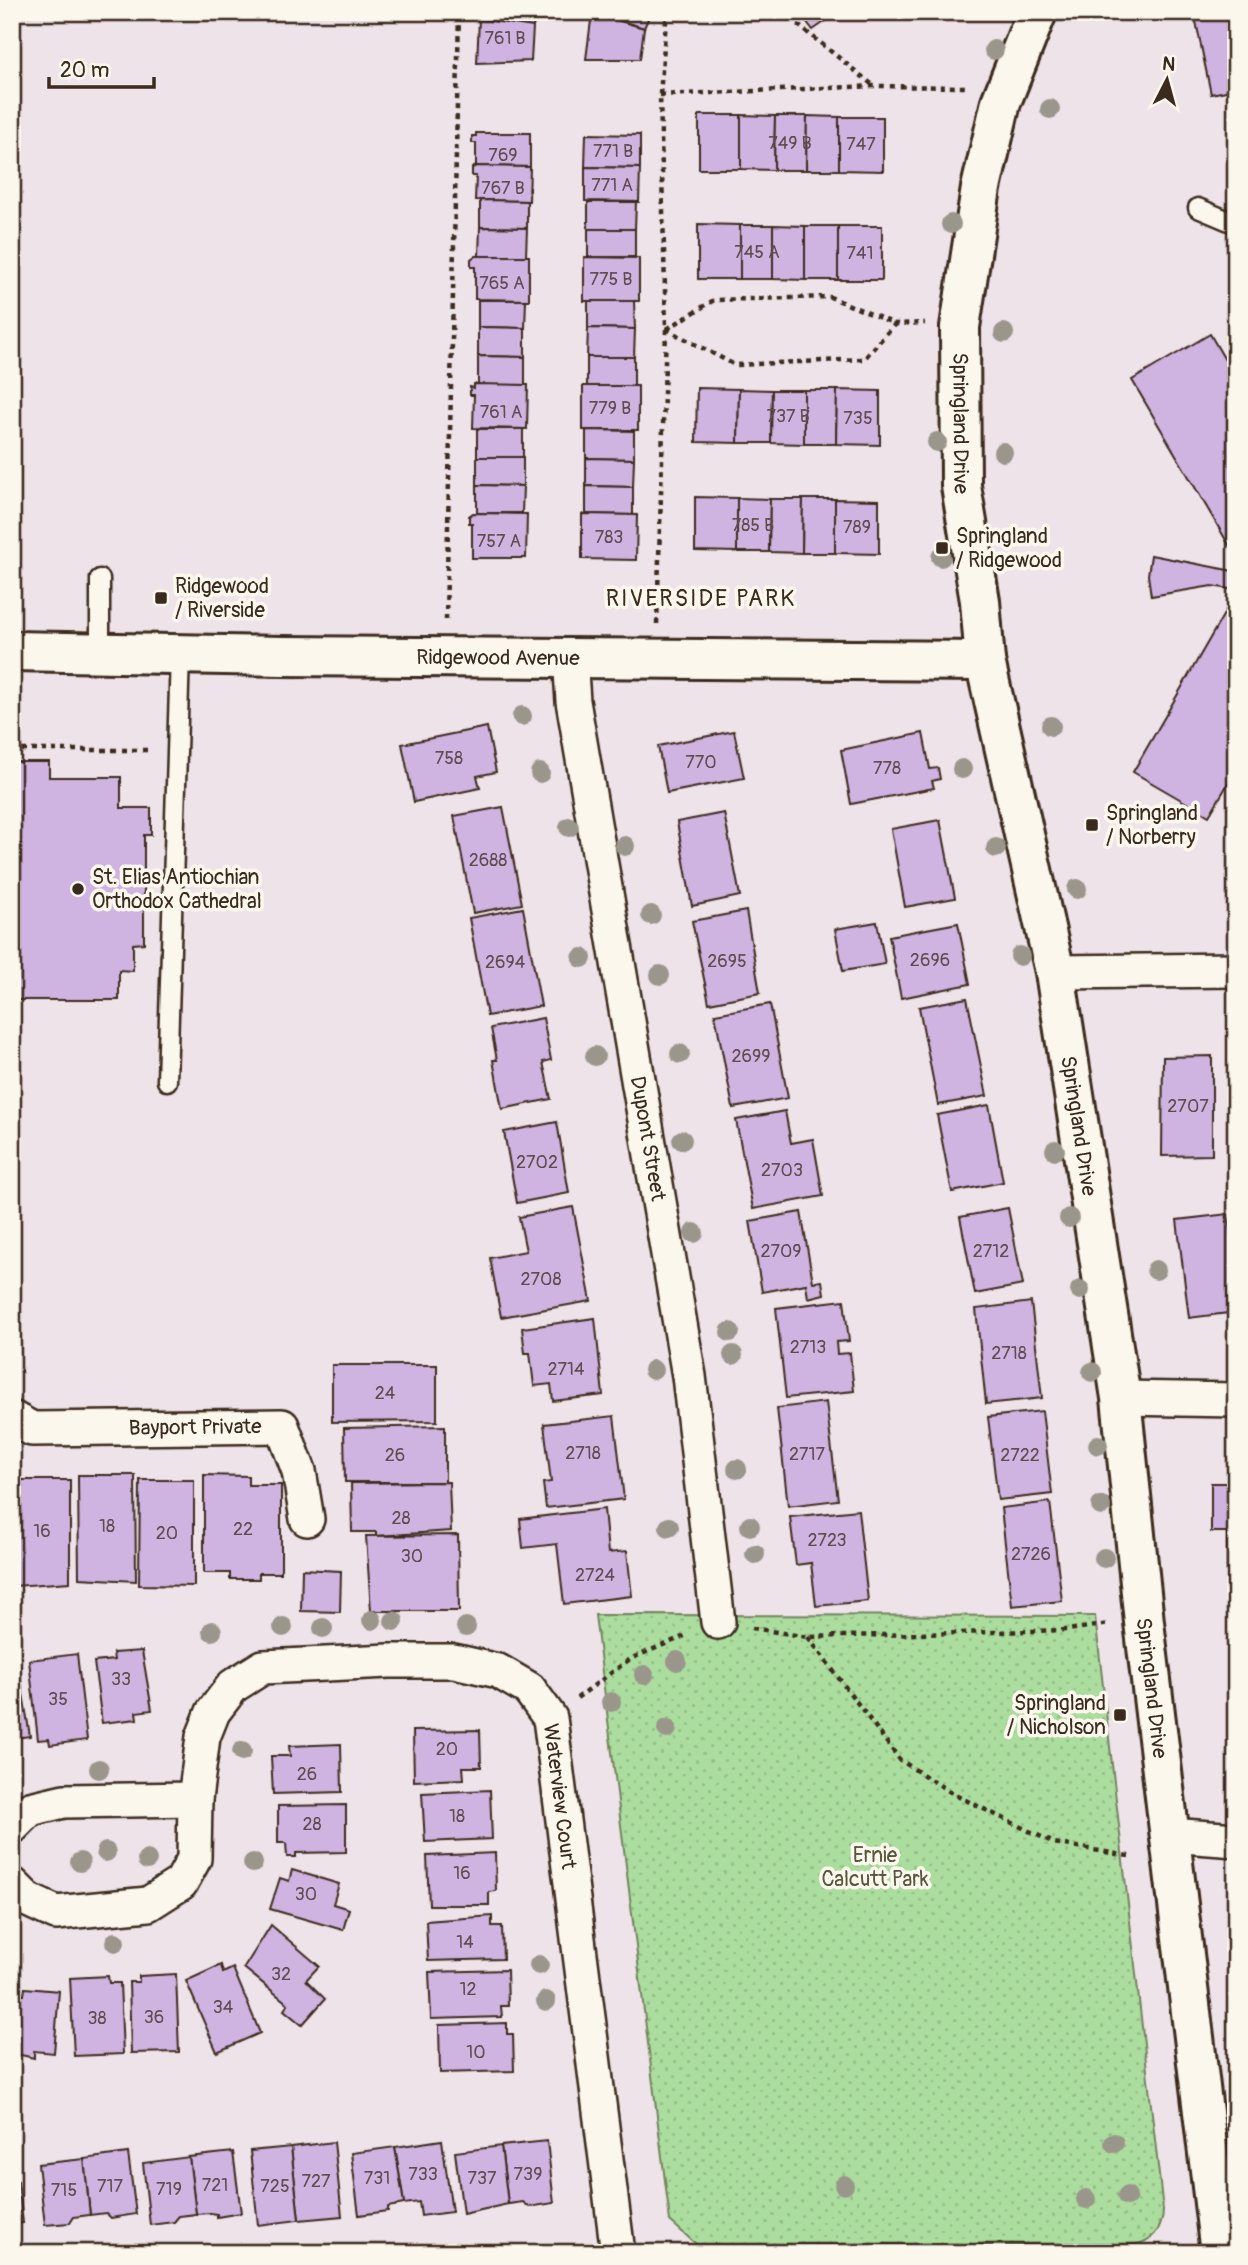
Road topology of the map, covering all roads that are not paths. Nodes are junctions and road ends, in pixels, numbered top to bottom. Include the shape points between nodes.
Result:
1 (1037, 12) edge
2 (1198, 208) dead end
3 (1236, 224) edge
4 (100, 579) dead end
5 (12, 651) edge
6 (100, 652) junction
7 (180, 654) junction
8 (570, 657) junction
9 (985, 661) junction
10 (1236, 970) edge
11 (1055, 972) junction
12 (167, 1081) dead end
13 (1121, 1398) junction
14 (1236, 1400) edge
15 (12, 1418) edge
16 (307, 1519) dead end
17 (718, 1622) road end
18 (195, 1799) junction
19 (12, 1827) edge
20 (1236, 1840) edge
21 (1172, 1847) junction
22 (12, 1885) edge
23 (618, 2253) edge
24 (1220, 2253) edge

1 - 9 street, Springland Drive via 1001,102 991,141 960,327 961,486
2 - 3 lane
4 - 6 lane
5 - 6 street, Ridgewood Avenue
6 - 7 street, Ridgewood Avenue
7 - 8 street, Ridgewood Avenue
7 - 12 lane
8 - 9 street, Ridgewood Avenue
8 - 17 street, Dupont Street via 573,701 690,1376
9 - 11 street, Springland Drive
10 - 11 street
11 - 13 street, Springland Drive
13 - 14 street
13 - 21 street, Springland Drive
15 - 16 street, Bayport Private via 32,1429 282,1426 299,1471
18 - 19 street via 64,1801 30,1809
18 - 22 street, Waterview Court via 194,1859 189,1872 181,1883 148,1904 56,1913 28,1900
18 - 23 street, Waterview Court via 203,1737 213,1712 233,1686 264,1667 454,1661 498,1671 529,1689 551,1718
20 - 21 street
21 - 24 street, Springland Drive

